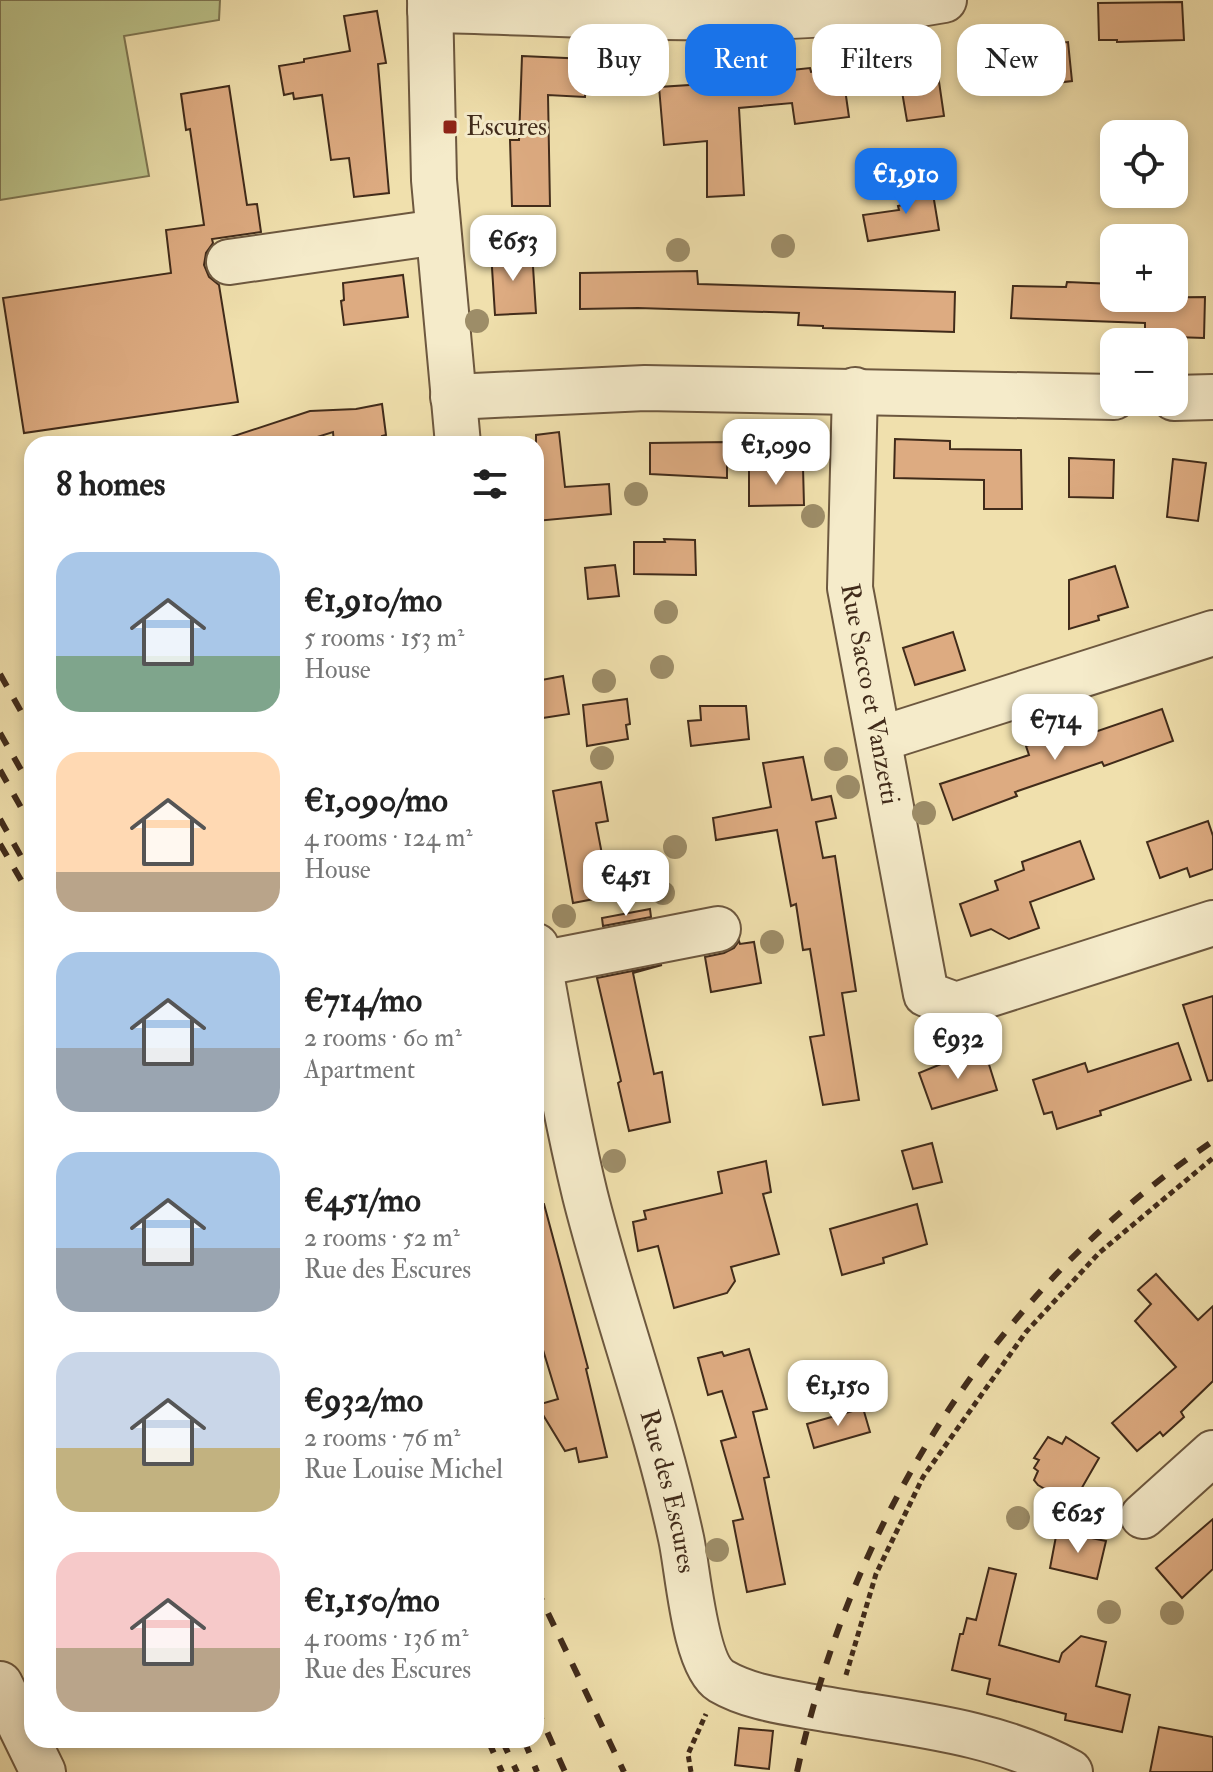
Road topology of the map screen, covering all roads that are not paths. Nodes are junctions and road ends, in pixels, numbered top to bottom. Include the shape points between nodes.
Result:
1 (944, 0) edge
2 (430, 5) edge
3 (438, 232) junction
4 (229, 262) dead end
5 (855, 390) junction
6 (453, 397) junction
7 (1100, 397) edge
8 (1213, 397) edge
9 (1188, 398) edge
10 (457, 436) edge
11 (1213, 633) edge
12 (880, 739) junction
13 (1213, 923) edge
14 (718, 929) dead end
15 (544, 955) edge
16 (544, 991) edge
17 (1213, 1453) edge
18 (1143, 1516) dead end
19 (0, 1684) edge
20 (24, 1733) edge
21 (31, 1748) edge
22 (987, 1757) edge
23 (43, 1772) edge
24 (1070, 1772) edge

1 - 2 street via 790,18
2 - 3 street
3 - 4 street
3 - 6 street
5 - 6 street via 645,388
5 - 7 street
5 - 12 street, Rue Sacco et Vanzetti via 850,588
6 - 10 street
8 - 9 street
11 - 12 street
12 - 13 street, Rue Sacco et Vanzetti via 926,994 956,1005
14 - 15 street
16 - 22 street, Rue des Escures via 585,1194 670,1485 698,1637 709,1668 717,1678 755,1696
17 - 18 street
19 - 20 street
21 - 23 street
22 - 24 street via 1053,1763

